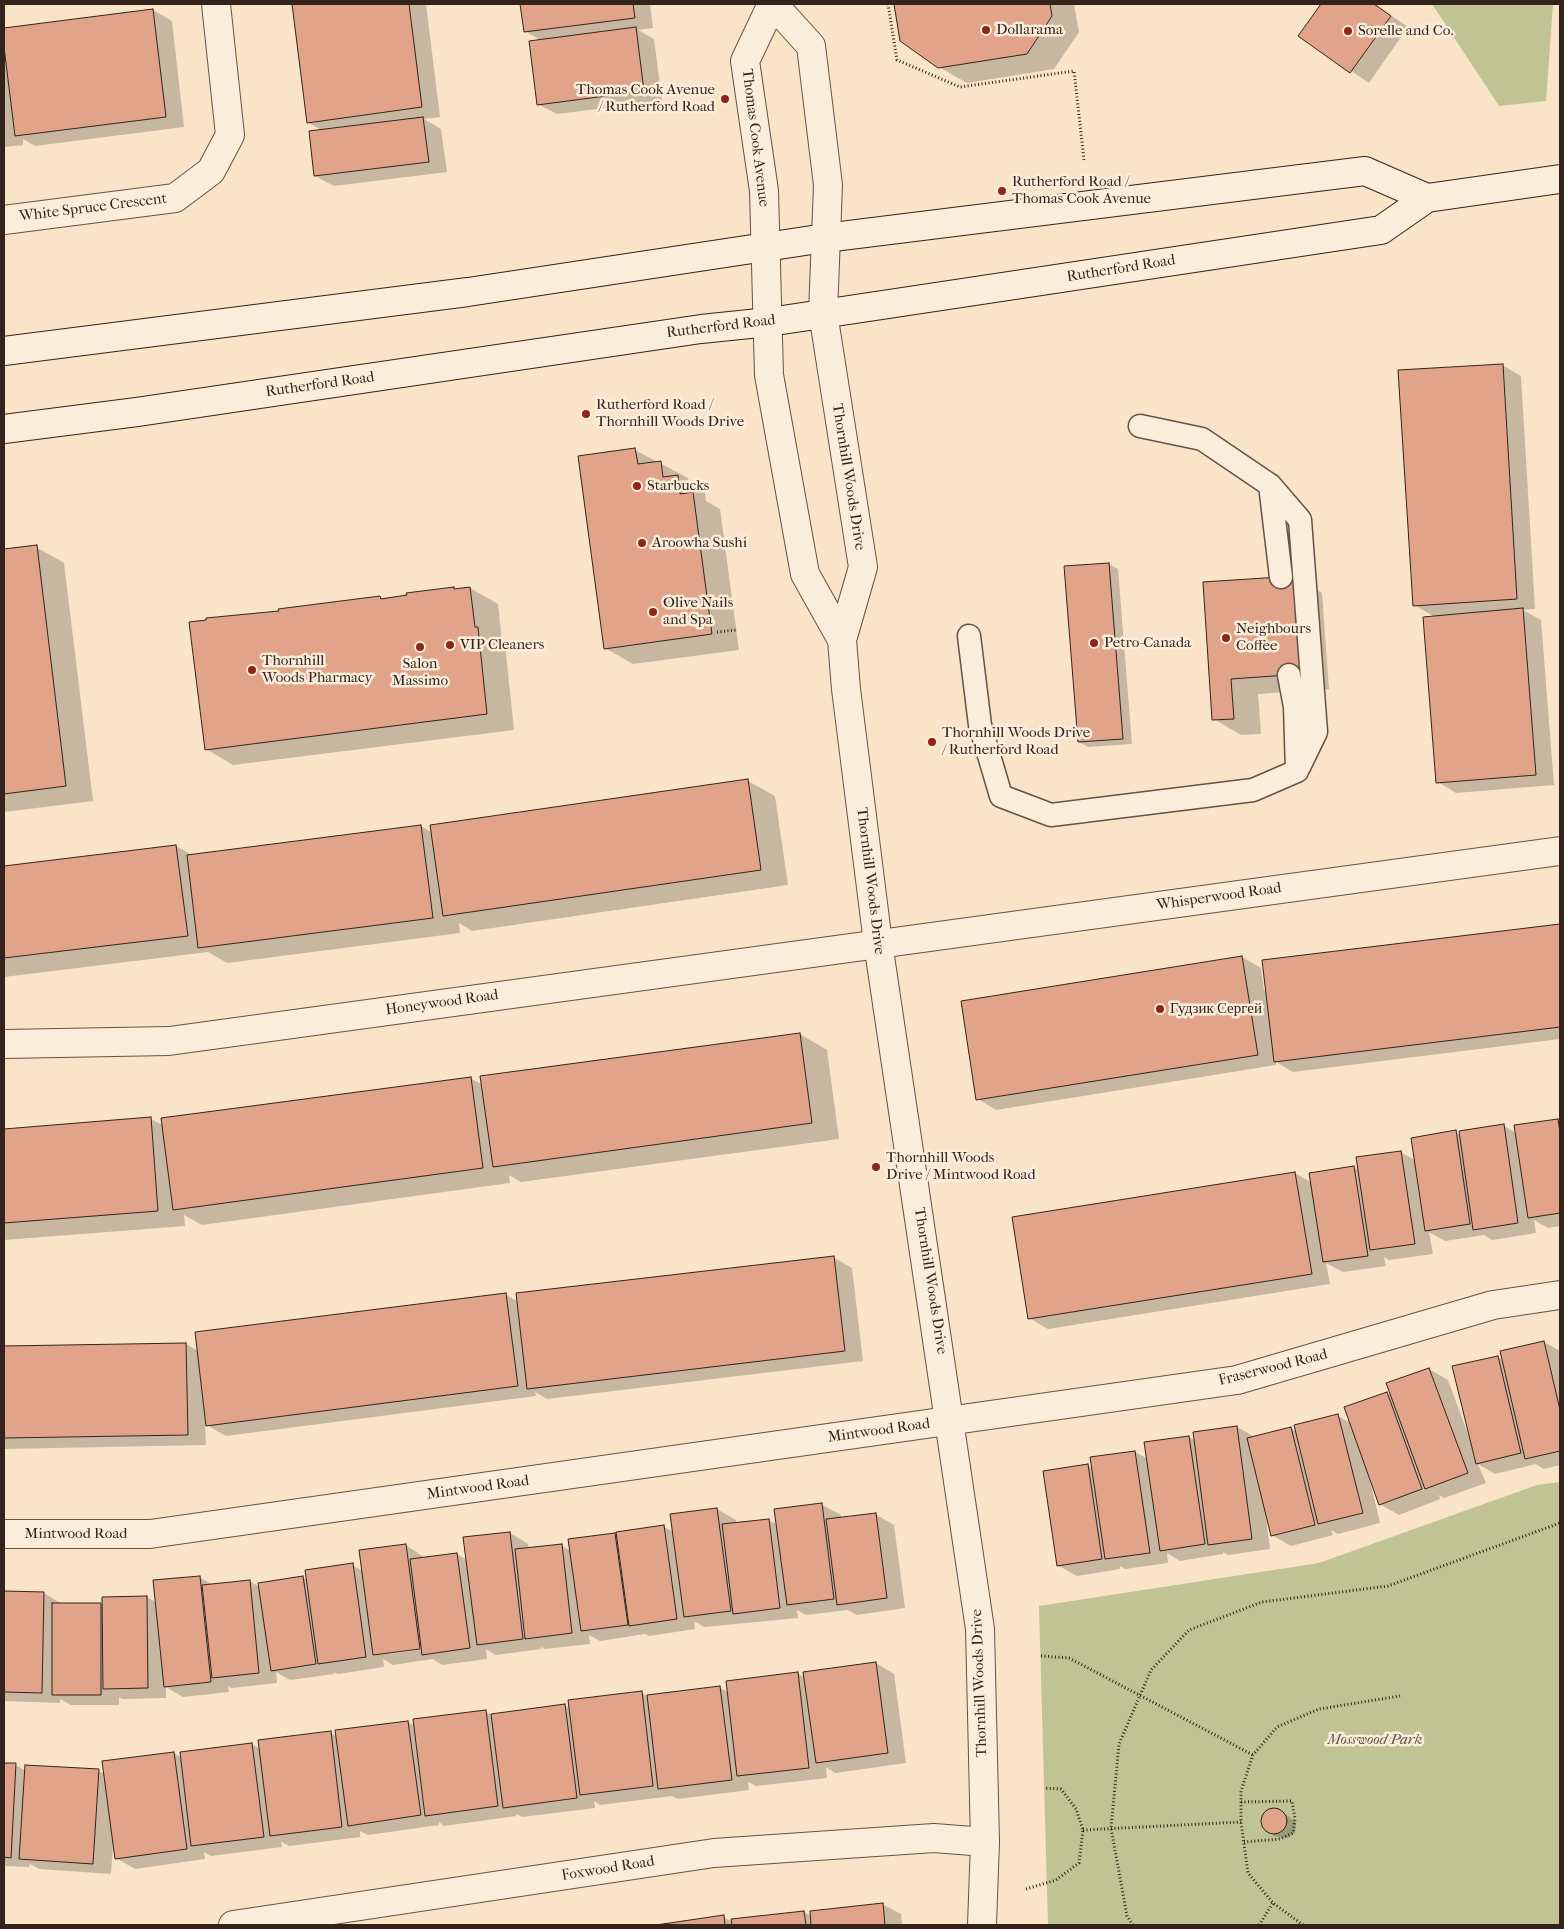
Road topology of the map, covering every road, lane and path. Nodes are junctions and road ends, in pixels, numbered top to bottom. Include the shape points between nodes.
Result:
1 (216, 4) edge
2 (773, 4) edge
3 (888, 4) edge
4 (1084, 160) dead end
5 (1560, 179) edge
6 (1427, 198) junction
7 (4, 220) edge
8 (825, 238) junction
9 (766, 249) junction
10 (823, 312) junction
11 (769, 322) junction
12 (4, 351) edge
13 (1140, 426) dead end
14 (4, 429) edge
15 (1270, 486) junction
16 (1281, 577) dead end
17 (736, 630) dead end
18 (717, 632) dead end
19 (969, 636) dead end
20 (842, 640) junction
21 (1289, 675) dead end
22 (1297, 771) junction
23 (1560, 851) edge
24 (878, 943) junction
25 (4, 1044) edge
26 (1560, 1296) edge
27 (951, 1421) junction
28 (1560, 1523) edge
29 (4, 1534) edge
30 (1041, 1656) dead end
31 (1140, 1696) junction
32 (1400, 1696) dead end
33 (1253, 1755) junction
34 (1044, 1788) dead end
35 (1241, 1802) junction
36 (1241, 1822) junction
37 (1111, 1828) junction
38 (1084, 1830) junction
39 (985, 1842) junction
40 (1244, 1842) junction
41 (1026, 1889) dead end
42 (1273, 1903) junction
43 (233, 1925) edge
44 (982, 1925) edge
45 (1133, 1925) edge
46 (1259, 1925) edge
47 (1303, 1925) edge

1 - 7 street, White Spruce Crescent via 230,135 211,171 175,198
2 - 8 street, Thomas Cook Avenue via 811,46 828,184
2 - 9 street, Thomas Cook Avenue via 745,61 764,191
3 - 4 path via 897,60 960,87 1074,71
5 - 6 street, Rutherford Road
6 - 8 street via 1365,172
6 - 10 street, Rutherford Road via 1382,230
8 - 9 street
8 - 10 street, Thornhill Woods Drive
9 - 11 street, Thomas Cook Avenue
9 - 12 street via 468,292
10 - 11 street, Rutherford Road
10 - 20 street, Thornhill Woods Drive via 863,567
11 - 14 street, Rutherford Road
11 - 20 street, Thornhill Woods Drive via 769,375 805,574
13 - 15 lane via 1202,439
15 - 16 lane
15 - 22 lane via 1300,520 1316,732
17 - 18 path
19 - 22 lane via 980,725 1001,796 1051,815 1253,790
20 - 24 street, Thornhill Woods Drive
21 - 22 lane via 1295,708
23 - 24 street, Whisperwood Road
24 - 25 street, Honeywood Road via 169,1040
24 - 27 street, Thornhill Woods Drive
26 - 27 street, Fraserwood Road via 1493,1305 1237,1380
27 - 29 street, Mintwood Road via 150,1534
27 - 39 street, Thornhill Woods Drive via 980,1629
28 - 31 path via 1388,1586 1262,1602 1189,1630 1151,1670
30 - 31 path via 1069,1658
31 - 33 path
31 - 37 path via 1119,1744
32 - 33 path via 1319,1709 1277,1727
33 - 35 path via 1241,1791
34 - 38 path via 1061,1789 1076,1809
35 - 36 path
35 - 40 path via 1292,1801 1295,1819 1294,1833 1280,1839
36 - 37 path
36 - 40 path
37 - 38 path
37 - 45 path via 1127,1916
38 - 41 path via 1079,1863 1056,1880
39 - 43 street, Foxwood Road via 934,1838 714,1853
39 - 44 street, Thornhill Woods Drive
40 - 42 path via 1248,1872
42 - 46 path
42 - 47 path

